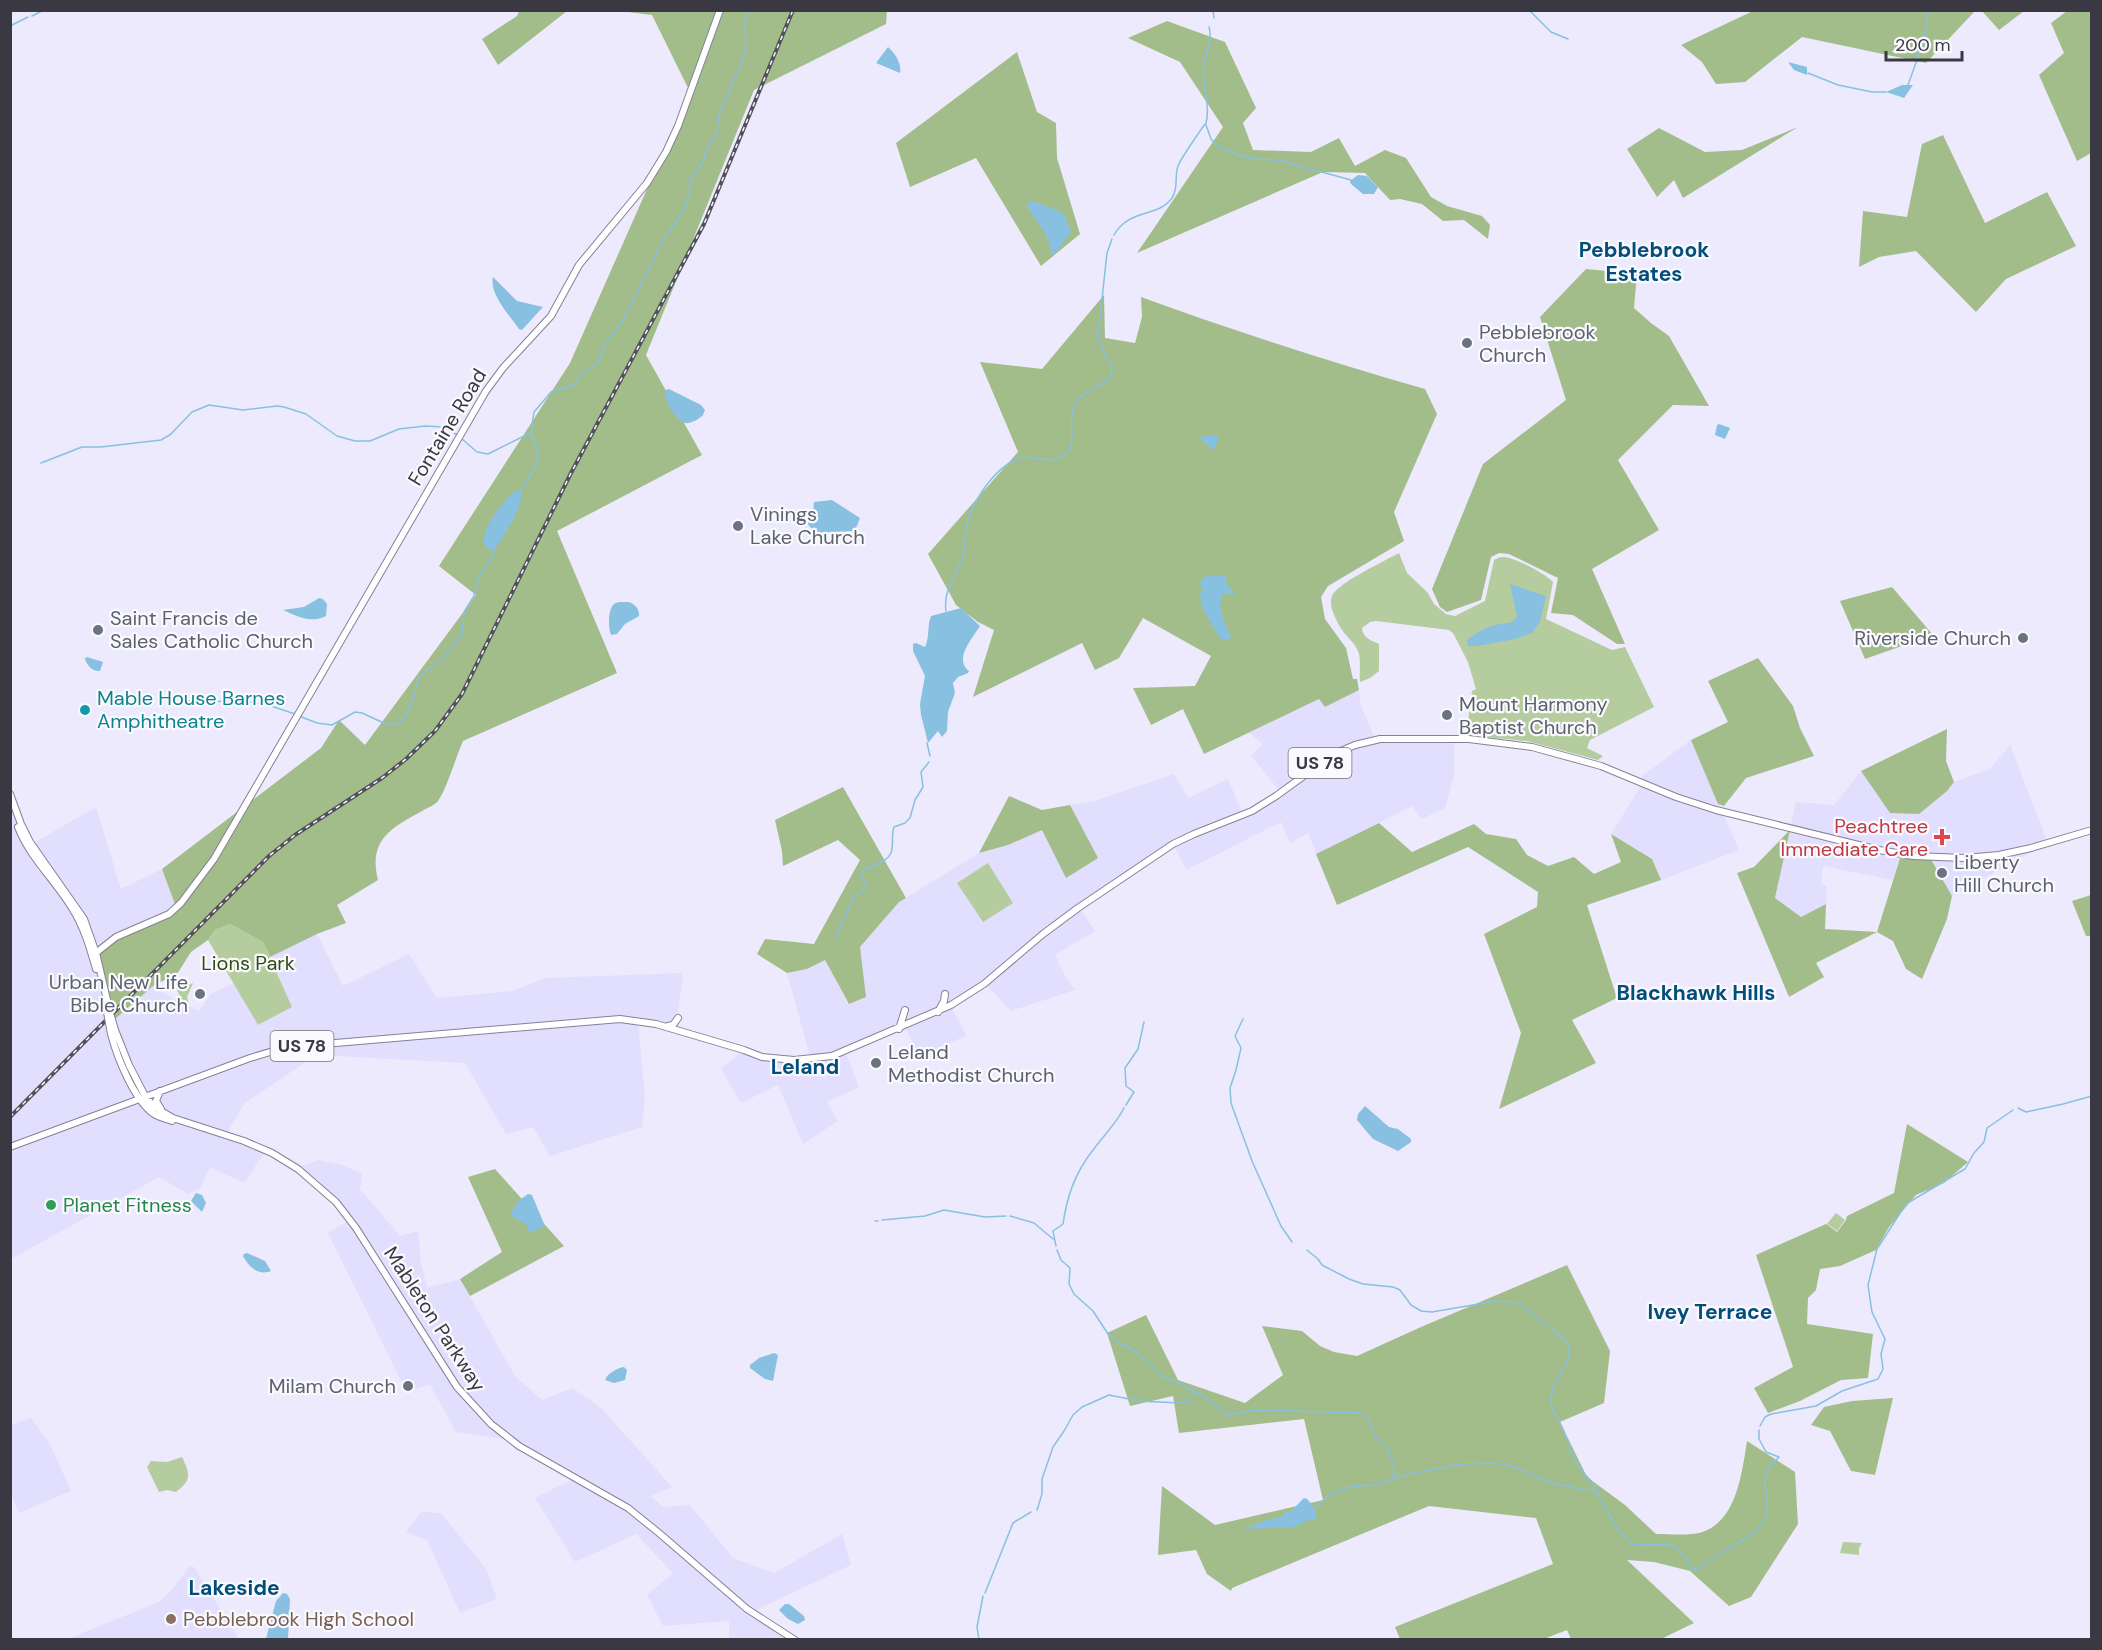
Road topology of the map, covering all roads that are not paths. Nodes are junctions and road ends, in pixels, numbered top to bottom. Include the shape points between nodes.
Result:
1 (720, 10) edge
2 (10, 794) edge
3 (10, 807) edge
4 (2091, 830) edge
5 (94, 955) junction
6 (945, 994) dead end
7 (905, 1010) dead end
8 (938, 1012) junction
9 (678, 1018) dead end
10 (667, 1027) junction
11 (899, 1029) junction
12 (160, 1091) junction
13 (142, 1098) junction
14 (165, 1114) junction
15 (196, 1126) junction
16 (10, 1147) edge
17 (795, 1640) edge

1 - 5 main road, Fontaine Road via 666,152 647,183 579,265 551,316 494,380 214,859 169,914 116,937
2 - 5 main road via 28,839 81,913
3 - 5 main road via 26,845 76,914
4 - 8 main road, US 78 via 1999,855 1914,856 1716,810 1601,766 1532,747 1469,740 1380,739 1334,754 1252,811 1173,844 1042,934 984,984
5 - 13 main road, bridge via 113,1032
6 - 8 main road
7 - 11 main road
8 - 11 main road, US 78
9 - 10 main road
10 - 11 main road, US 78 via 762,1057 794,1060 832,1056
10 - 12 main road, US 78 via 613,1019 292,1047
12 - 13 main road, US 78
12 - 14 main road via 156,1101
13 - 14 main road, Mableton Parkway
13 - 15 main road, Mableton Parkway via 154,1114
13 - 16 main road, US 78
14 - 15 main road, Mableton Parkway
15 - 17 main road, Mableton Parkway via 259,1146 313,1180 351,1221 457,1387 491,1424 519,1446 628,1508 747,1609

